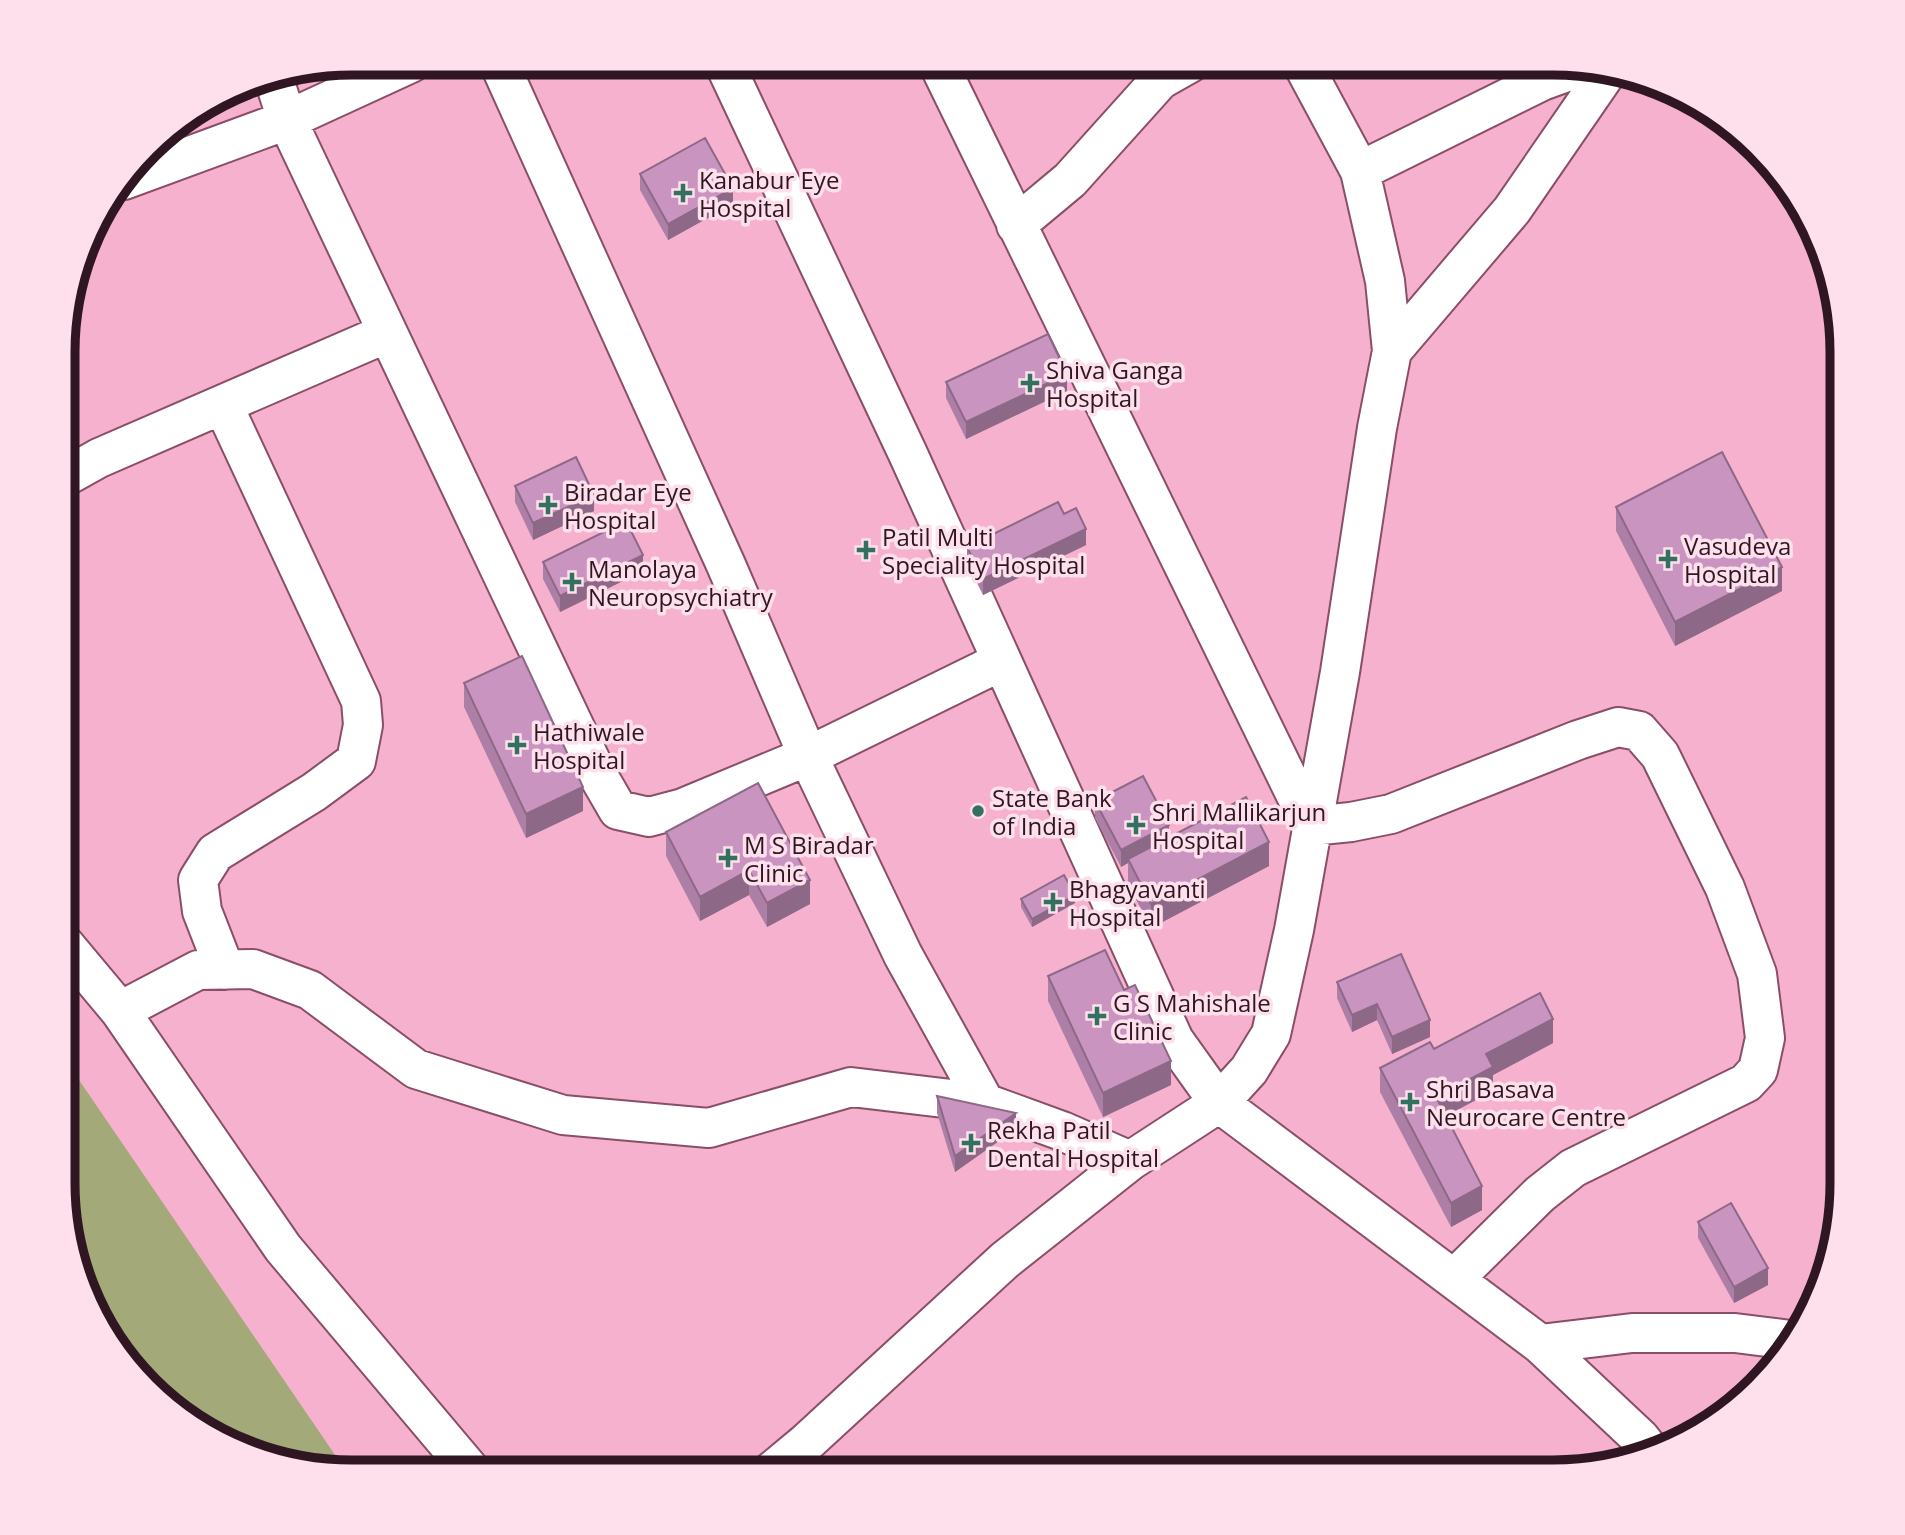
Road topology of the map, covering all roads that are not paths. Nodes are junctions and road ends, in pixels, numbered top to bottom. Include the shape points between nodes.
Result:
1 (385, 75) edge
2 (504, 75) edge
3 (730, 75) edge
4 (945, 75) edge
5 (1169, 75) edge
6 (1308, 75) edge
7 (1558, 75) edge
8 (1601, 80) edge
9 (276, 86) edge
10 (287, 120) junction
11 (1360, 171) junction
12 (141, 174) edge
13 (1016, 225) junction
14 (387, 333) junction
15 (1392, 351) junction
16 (223, 405) junction
17 (75, 471) edge
18 (1002, 661) junction
19 (808, 756) junction
20 (1311, 826) junction
21 (75, 957) edge
22 (225, 970) junction
23 (120, 1011) junction
24 (985, 1103) junction
25 (1219, 1104) junction
26 (1130, 1161) junction
27 (1454, 1279) junction
28 (1782, 1339) edge
29 (1540, 1344) junction
30 (1645, 1444) edge
31 (462, 1460) edge
32 (785, 1460) edge

1 - 10 street
2 - 19 street
3 - 18 street
4 - 13 street
5 - 13 street via 1070,180
6 - 11 street
7 - 11 street
8 - 15 street via 1512,210
9 - 10 street
10 - 12 street
10 - 14 street
11 - 15 street via 1385,281
13 - 20 street
14 - 16 street
14 - 19 street via 618,810 649,817 683,808
15 - 20 street
16 - 17 street
16 - 22 street via 361,701 363,725 356,761 314,793 215,853 198,880 202,911
18 - 19 street
18 - 25 street via 1174,1040
19 - 24 street via 903,955
20 - 25 street via 1271,1034 1249,1070
20 - 27 street via 1391,814 1618,727 1639,732 1660,755 1725,888 1757,974 1765,1038 1758,1070 1746,1083 1573,1168
21 - 23 street
22 - 23 street via 198,970
22 - 24 street via 253,969 310,990 416,1069 564,1115 709,1128 851,1087
23 - 31 street via 283,1248
24 - 26 street
25 - 26 street
25 - 27 street
26 - 32 street via 1005,1260
27 - 29 street
28 - 29 street via 1735,1333 1632,1333
29 - 30 street

